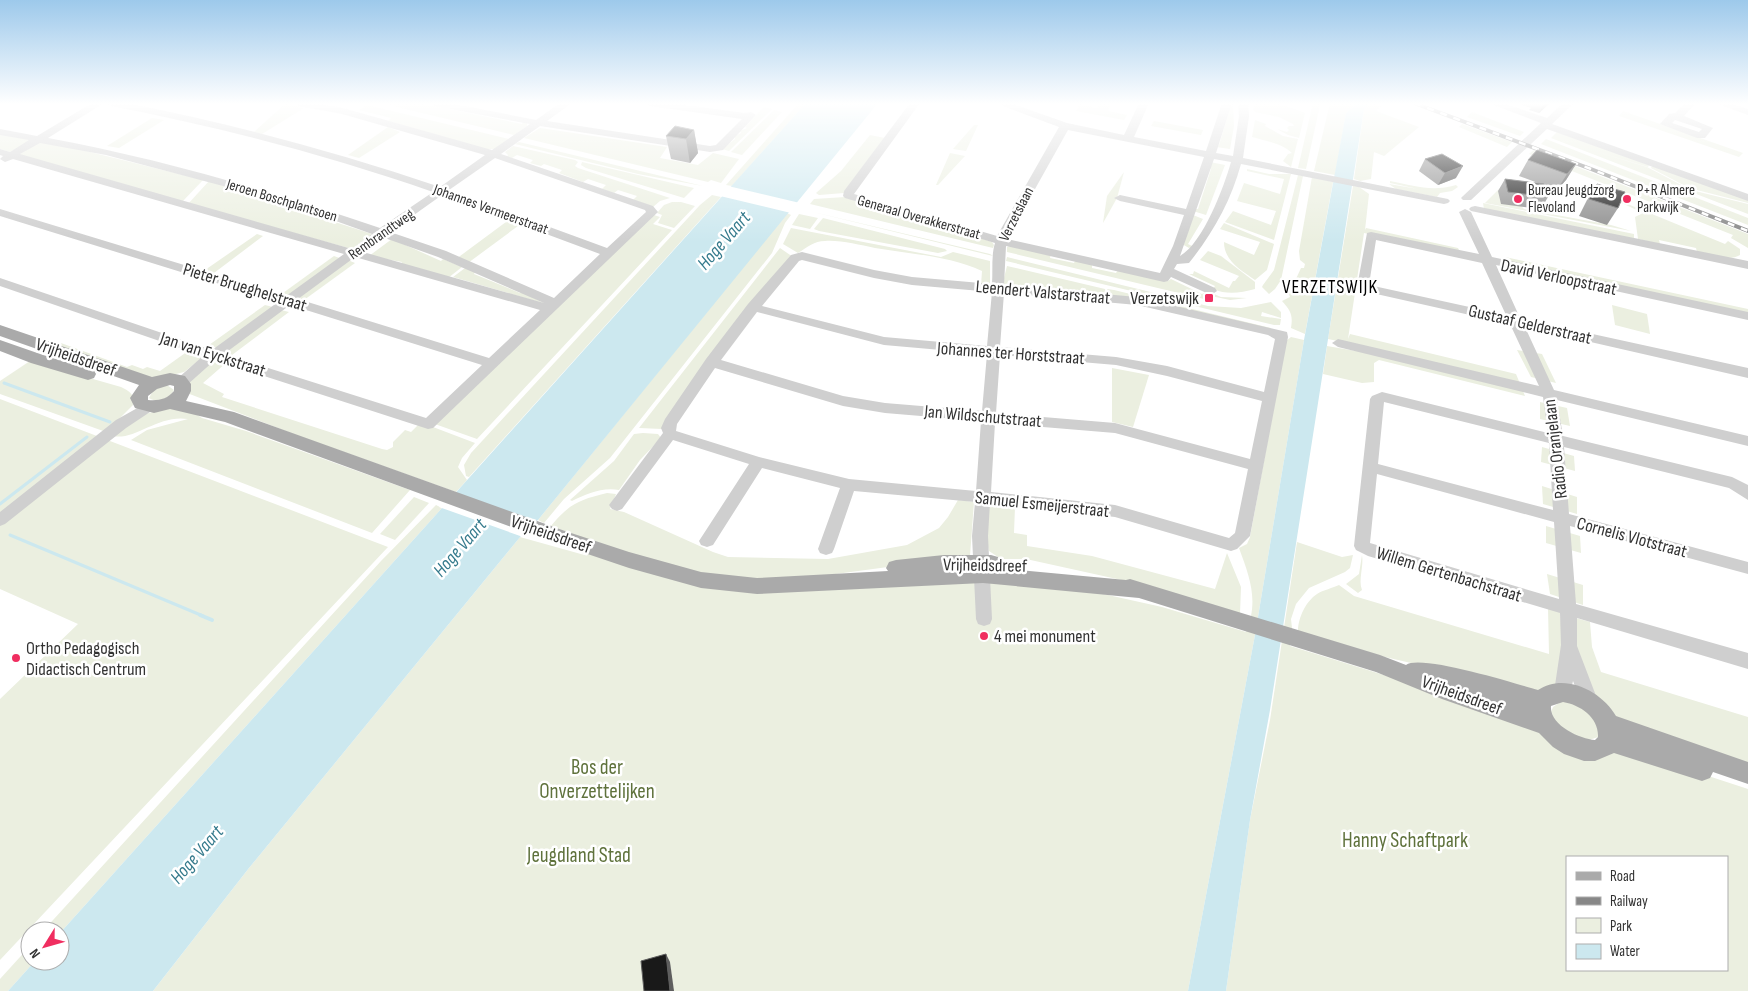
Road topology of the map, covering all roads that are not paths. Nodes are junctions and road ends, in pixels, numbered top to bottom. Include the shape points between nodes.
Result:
1 (94, 149) edge
2 (308, 149) edge
3 (478, 149) edge
4 (501, 149) edge
5 (881, 149) edge
6 (1052, 149) edge
7 (1185, 149) edge
8 (1211, 149) edge
9 (1240, 149) edge
10 (1521, 149) edge
11 (1616, 149) edge
12 (5, 154) edge
13 (494, 154) junction
14 (1209, 154) junction
15 (1238, 159) junction
16 (0, 162) edge
17 (442, 191) junction
18 (1120, 198) dead end
19 (1748, 198) edge
20 (1460, 207) junction
21 (0, 212) edge
22 (1190, 214) junction
23 (382, 232) junction
24 (1371, 235) joint
25 (1001, 241) junction
26 (1179, 246) junction
27 (1194, 250) junction
28 (608, 253) junction
29 (352, 254) junction
30 (1748, 256) edge
31 (1727, 260) junction
32 (1488, 261) junction
33 (1748, 264) edge
34 (1170, 269) junction
35 (0, 282) edge
36 (998, 289) junction
37 (1211, 291) dead end
38 (289, 300) junction
39 (551, 306) junction
40 (752, 307) junction
41 (1748, 316) edge
42 (1516, 321) junction
43 (0, 330) edge
44 (1338, 343) dead end
45 (0, 345) edge
46 (36, 351) junction
47 (993, 352) junction
48 (214, 355) junction
49 (711, 362) junction
50 (490, 363) junction
51 (1748, 373) edge
52 (177, 389) junction
53 (1549, 394) junction
54 (146, 397) junction
55 (1270, 398) junction
56 (988, 417) junction
57 (670, 434) junction
58 (1556, 440) junction
59 (1748, 441) edge
60 (758, 462) junction
61 (1256, 466) junction
62 (1370, 467) junction
63 (849, 485) junction
64 (1748, 494) edge
65 (983, 498) junction
66 (617, 505) dead end
67 (1562, 518) junction
68 (0, 520) edge
69 (707, 541) dead end
70 (826, 549) dead end
71 (1748, 568) edge
72 (982, 569) junction
73 (827, 584) joint
74 (1142, 590) joint
75 (1568, 610) junction
76 (1224, 616) joint
77 (984, 619) dead end
78 (1309, 643) joint
79 (1569, 645) junction
80 (1748, 661) edge
81 (1380, 664) junction
82 (1563, 692) junction
83 (1542, 701) junction
84 (1588, 701) junction
85 (1544, 724) junction
86 (1609, 733) junction
87 (1748, 773) edge
88 (1748, 784) edge

1 - 23 street, Jeroen Boschplantsoen via 287,200
2 - 17 street, Johannes Vermeerstraat
3 - 13 street
4 - 13 street, Rembrandtweg
5 - 25 street, Generaal Overakkerstraat via 848,193 849,196
6 - 25 street, Verzetslaan
7 - 14 street
8 - 14 street
9 - 15 street
10 - 20 street
11 - 19 street
12 - 16 street
12 - 29 street, Jeroen Boschplantsoen
13 - 17 street, Rembrandtweg
13 - 28 street via 651,210
14 - 15 street
14 - 22 street
15 - 20 street
15 - 27 street via 1214,220
17 - 23 street, Rembrandtweg
17 - 28 street, Johannes Vermeerstraat
18 - 22 street
20 - 31 street
20 - 32 street, Radio Oranjelaan
21 - 38 street, Pieter Brueghelstraat
22 - 26 street
23 - 29 street, Rembrandtweg
23 - 39 street, Jeroen Boschplantsoen via 442,254
24 - 32 street, David Verloopstraat
24 - 42 street, Gustaaf Gelderstraat via 1363,287
25 - 34 street, Generaal Overakkerstraat via 1161,278
25 - 36 street, Verzetslaan
26 - 27 street
26 - 34 street
27 - 34 street
28 - 39 street
29 - 38 street, Rembrandtweg
29 - 39 street, Jeroen Boschplantsoen
30 - 31 street
31 - 33 street
32 - 41 street, David Verloopstraat
32 - 42 street, Radio Oranjelaan
34 - 37 street
35 - 48 street, Jan van Eyckstraat
36 - 40 street, Leendert Valstarstraat via 893,277 802,256 795,258
36 - 47 street, Verzetslaan
36 - 55 street, Leendert Valstarstraat via 1151,303 1282,336
38 - 48 street, Rembrandtweg
38 - 50 street, Pieter Brueghelstraat
39 - 50 street
40 - 47 street, Johannes ter Horststraat via 884,341
40 - 49 street
42 - 51 street, Gustaaf Gelderstraat
42 - 53 street, Radio Oranjelaan
43 - 46 main road, Vrijheidsdreef
44 - 53 street
45 - 46 main road, Vrijheidsdreef
46 - 54 main road, Vrijheidsdreef
47 - 55 street, Johannes ter Horststraat via 1116,361
47 - 56 street, Verzetslaan
48 - 50 street, Jan van Eyckstraat via 428,424
48 - 52 street, Rembrandtweg
49 - 56 street, Jan Wildschutstraat via 843,400 885,408
49 - 57 street via 670,423
52 - 54 main road
52 - 54 main road via 165,380
52 - 73 main road, Vrijheidsdreef via 228,416 422,489 559,537 701,580 757,586
53 - 58 street, Radio Oranjelaan
53 - 59 street
54 - 68 street via 122,424
55 - 61 street
56 - 61 street, Jan Wildschutstraat via 1115,428
56 - 65 street, Verzetslaan
57 - 60 street, Samuel Esmeijerstraat
57 - 66 street
58 - 62 street, Willem Gertenbachstraat via 1382,396 1377,399
58 - 64 street via 1732,484
58 - 67 street, Radio Oranjelaan
60 - 63 street, Samuel Esmeijerstraat
60 - 69 street
61 - 65 street, Samuel Esmeijerstraat via 1242,536 1231,545 1115,511
62 - 67 street, Cornelis Vlotstraat
62 - 75 street, Willem Gertenbachstraat via 1362,546
63 - 65 street, Samuel Esmeijerstraat
63 - 70 street
65 - 72 street, Verzetslaan
67 - 71 street, Cornelis Vlotstraat
67 - 75 street, Radio Oranjelaan
72 - 73 main road, Vrijheidsdreef
72 - 74 main road, Vrijheidsdreef via 1039,567 1087,574
72 - 77 street, Verzetslaan
74 - 76 main road, Vrijheidsdreef
75 - 79 street, Radio Oranjelaan
75 - 80 street
76 - 78 main road, Vrijheidsdreef
78 - 81 main road, Vrijheidsdreef
79 - 82 street, Radio Oranjelaan
79 - 84 street, Radio Oranjelaan
81 - 83 main road, Vrijheidsdreef via 1440,674
81 - 85 main road, Vrijheidsdreef
82 - 83 main road via 1554,693
82 - 84 main road
83 - 85 main road
84 - 86 main road via 1601,712
85 - 86 main road via 1562,742 1580,749 1596,751 1605,747
86 - 87 main road
86 - 88 main road

